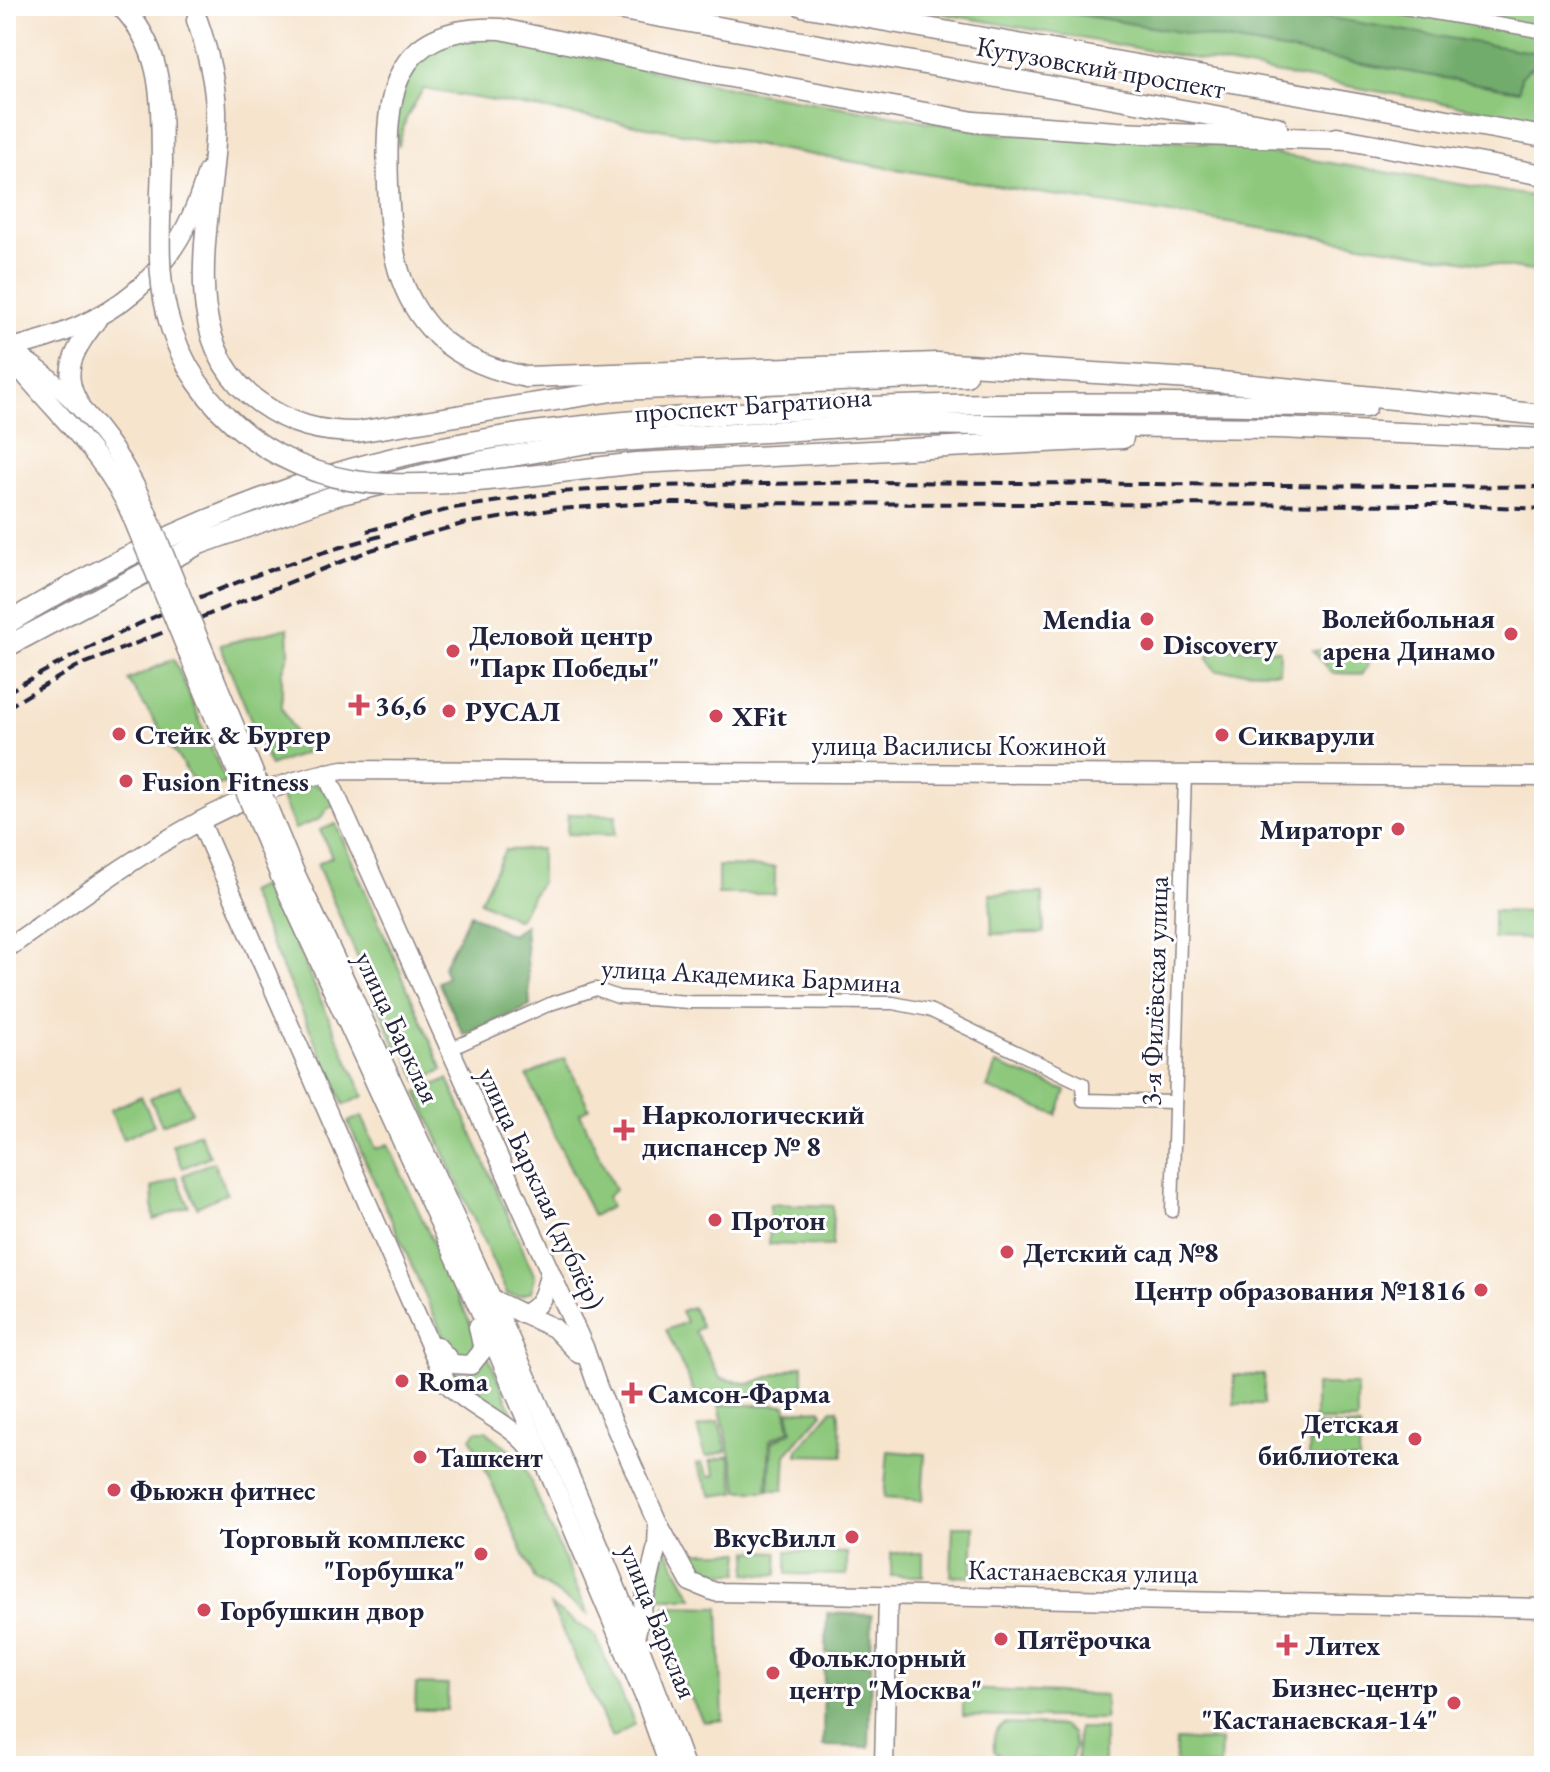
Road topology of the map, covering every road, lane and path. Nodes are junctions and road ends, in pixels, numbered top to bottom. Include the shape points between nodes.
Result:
1 (121, 6) edge
2 (600, 6) edge
3 (802, 6) edge
4 (1393, 6) edge
5 (197, 20) dead end
6 (1544, 32) edge
7 (1544, 137) edge
8 (1349, 140) junction
9 (215, 144) junction
10 (1544, 175) edge
11 (99, 317) junction
12 (6, 349) edge
13 (6, 371) edge
14 (1066, 372) junction
15 (38, 394) junction
16 (1505, 410) junction
17 (1544, 415) edge
18 (91, 422) junction
19 (1279, 428) junction
20 (1544, 439) edge
21 (139, 514) junction
22 (6, 624) edge
23 (6, 647) edge
24 (326, 773) junction
25 (1185, 773) junction
26 (1544, 777) edge
27 (200, 821) junction
28 (286, 871) junction
29 (6, 949) edge
30 (448, 1050) junction
31 (1175, 1102) junction
32 (1172, 1211) dead end
33 (549, 1274) junction
34 (470, 1287) junction
35 (490, 1298) junction
36 (523, 1314) junction
37 (430, 1338) junction
38 (598, 1388) junction
39 (552, 1482) junction
40 (658, 1523) junction
41 (888, 1596) junction
42 (1544, 1608) edge
43 (636, 1634) junction
44 (669, 1766) edge
45 (685, 1766) edge
46 (884, 1766) edge

1 - 19 main road, bridge via 138,23 158,68 160,255 167,312 179,350 202,394 238,429 277,455 348,479 389,485 637,463
2 - 8 main road, Кутузовский проспект
3 - 7 main road, Кутузовский проспект
4 - 6 street
5 - 9 main road via 212,73
8 - 10 main road, Кутузовский проспект
8 - 14 main road via 974,122 501,29 453,32 411,58 398,76 389,98 386,131 392,251 403,285 431,330 476,362 526,377 937,363
9 - 11 street via 183,236 149,281
9 - 14 main road via 203,275 210,330 230,375 250,396 301,426 357,432 618,390
11 - 12 street
11 - 18 street via 74,353 68,375 70,389
12 - 15 street, улица Барклая
12 - 18 street, улица Барклая via 44,374
13 - 15 street
14 - 16 main road via 1288,387
15 - 21 street, улица Барклая via 91,447
16 - 17 main road, проспект Багратиона
16 - 22 main road, проспект Багратиона via 894,403 584,423 479,439 332,475 192,525
18 - 21 street, улица Барклая via 120,461
19 - 20 main road, проспект Багратиона
19 - 23 main road, проспект Багратиона via 893,424 558,448 337,495 213,539
21 - 28 street, улица Барклая, bridge
24 - 25 street, улица Василисы Кожиной via 435,768
24 - 27 street, улица Василисы Кожиной
24 - 30 street, улица Барклая (дублёр)
25 - 26 street, улица Василисы Кожиной
25 - 31 street, 3-я Филёвская улица
27 - 29 street, улица Василисы Кожиной via 173,834
27 - 37 street
28 - 34 street, улица Барклая
28 - 35 street, улица Барклая
30 - 31 street, улица Академика Бармина via 596,989 618,997 689,1002 893,1003 929,1010 1083,1084 1083,1100
30 - 33 street, улица Барклая (дублёр)
31 - 32 street, 3-я Филёвская улица
33 - 36 street via 540,1303
33 - 38 street, улица Барклая (дублёр)
34 - 37 street via 483,1346 477,1360 456,1366
34 - 39 street, улица Барклая
35 - 36 street
35 - 43 street, улица Барклая
36 - 38 street via 566,1337
37 - 39 street via 446,1382 478,1411 520,1437
38 - 40 street, улица Барклая (дублёр)
39 - 44 street, улица Барклая
40 - 41 street, Кастанаевская улица via 690,1582 702,1590
40 - 43 street
41 - 42 street, Кастанаевская улица
41 - 46 street
43 - 45 street, улица Барклая

